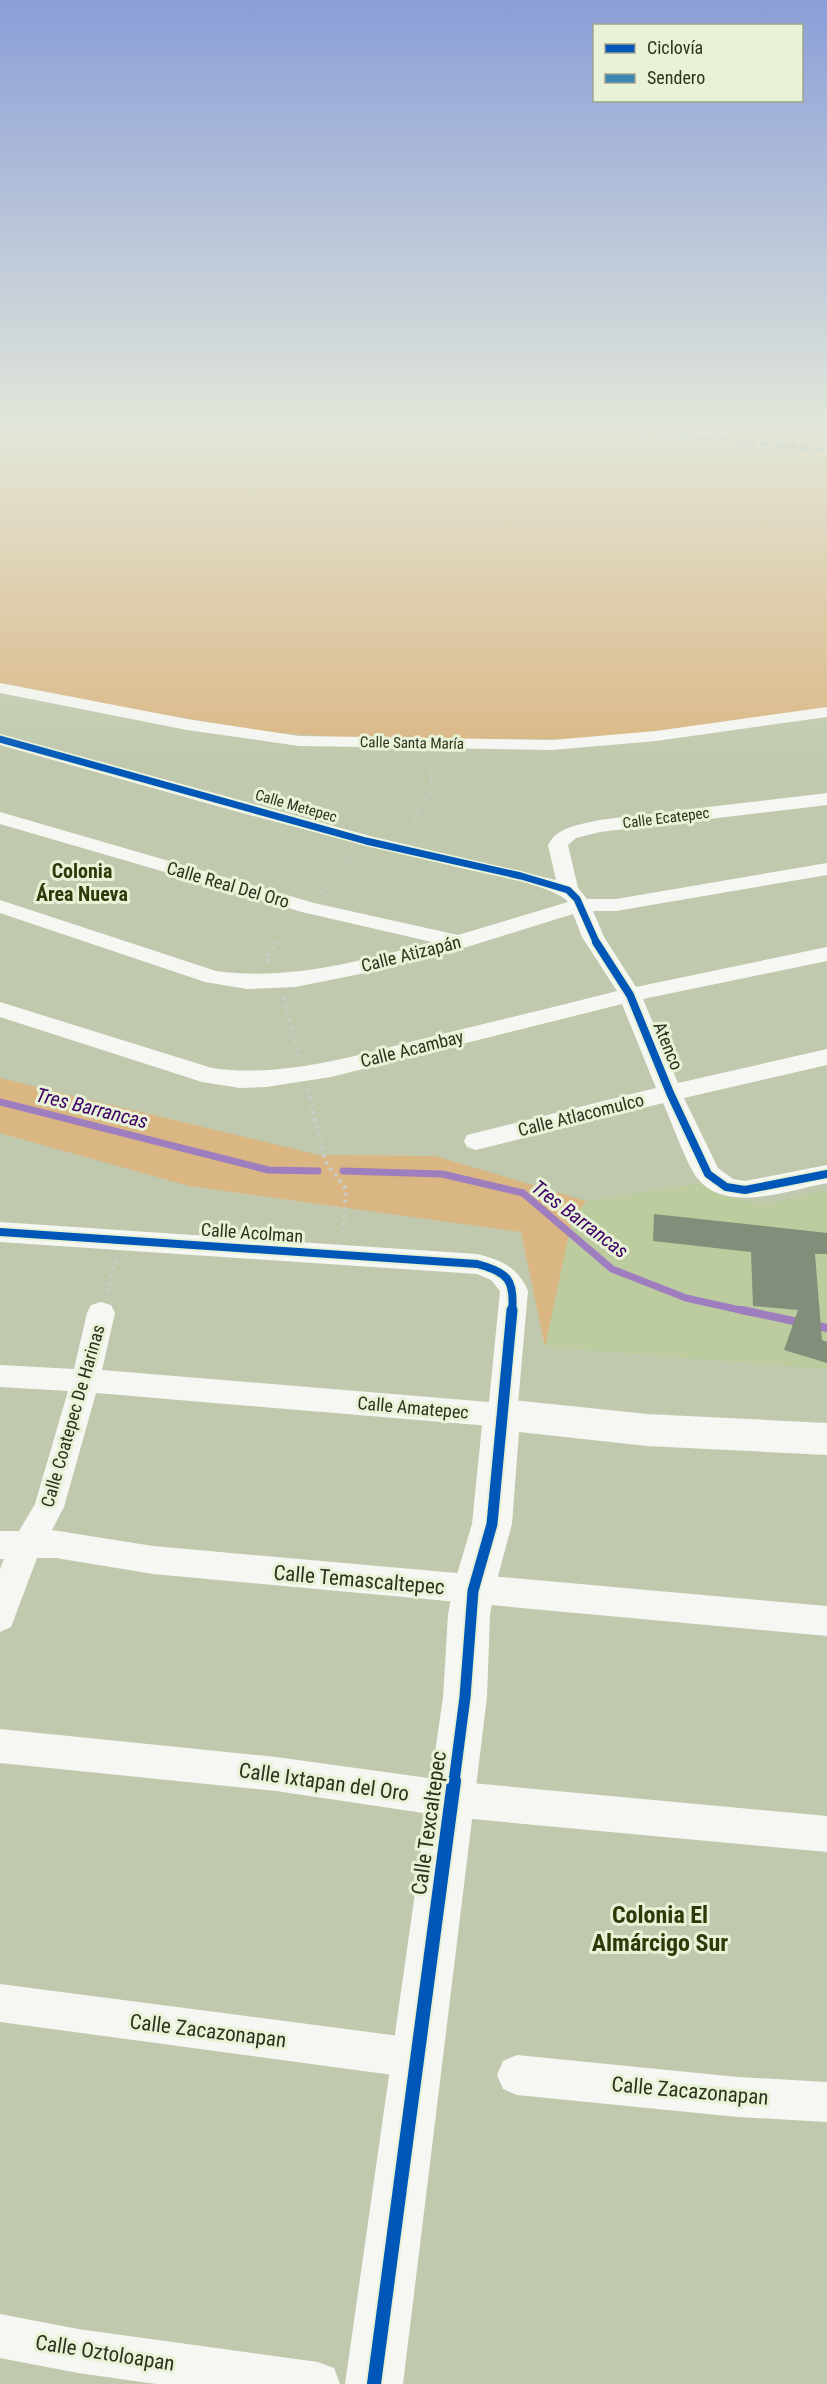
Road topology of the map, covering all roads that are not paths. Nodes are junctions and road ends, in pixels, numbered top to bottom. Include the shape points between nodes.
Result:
1 (0, 688) edge
2 (827, 712) edge
3 (0, 739) edge
4 (827, 799) edge
5 (0, 818) edge
6 (827, 869) edge
7 (574, 898) junction
8 (0, 906) edge
9 (459, 942) junction
10 (827, 954) edge
11 (630, 995) junction
12 (0, 1009) edge
13 (827, 1057) edge
14 (670, 1092) junction
15 (476, 1141) dead end
16 (827, 1174) edge
17 (0, 1232) edge
18 (500, 1272) joint
19 (101, 1313) road end
20 (0, 1376) edge
21 (85, 1382) junction
22 (502, 1415) junction
23 (827, 1439) edge
24 (13, 1545) edge
25 (473, 1591) junction
26 (0, 1617) edge
27 (827, 1621) edge
28 (0, 1746) edge
29 (450, 1799) junction
30 (827, 1834) edge
31 (0, 2003) edge
32 (416, 2058) junction
33 (517, 2075) dead end
34 (827, 2102) edge
35 (0, 2336) edge
36 (318, 2384) edge
37 (374, 2384) edge

1 - 2 street, Calle Santa María via 299,741 580,743
3 - 7 street, Calle Metepec via 366,841 521,876
4 - 7 street, Calle Ecatepec via 598,826 569,834 558,845
5 - 9 street, Calle Real Del Oro via 309,908
6 - 7 street, Calle Atizapán via 616,905
7 - 9 street, Calle Atizapán
7 - 11 street, Atenco via 593,937
8 - 9 street, Calle Atizapán via 232,981 277,981 370,965
10 - 11 street, Calle Acambay
11 - 12 street, Calle Acambay via 409,1051 266,1079 225,1079
11 - 14 street, Atenco
13 - 14 street, Calle Atlacomulco
14 - 15 street, Calle Atlacomulco
14 - 16 street, Atenco via 708,1174 726,1187 755,1190
17 - 18 street, Calle Acolman via 477,1264
18 - 22 street, Calle Texcaltepec via 514,1292
19 - 21 street, Calle Coatepec De Harinas
20 - 21 street, Calle Amatepec
21 - 22 street, Calle Amatepec
21 - 24 street, Calle Coatepec De Harinas via 49,1507
22 - 23 street, Calle Amatepec via 647,1430
22 - 25 street, Calle Texcaltepec via 492,1524
24 - 25 street, Calle Temascaltepec via 56,1545 153,1560
24 - 26 street, Calle Coatepec De Harinas via 18,1562
25 - 27 street, Calle Temascaltepec
25 - 29 street, Calle Texcaltepec via 465,1697
28 - 29 street, Calle Ixtapan del Oro via 276,1774
29 - 30 street, Calle Ixtapan del Oro
29 - 32 street, Calle Texcaltepec
31 - 32 street, Calle Zacazonapan
32 - 37 street, Calle Texcaltepec
33 - 34 street, Calle Zacazonapan
35 - 36 street, Calle Oztoloapan via 78,2351

